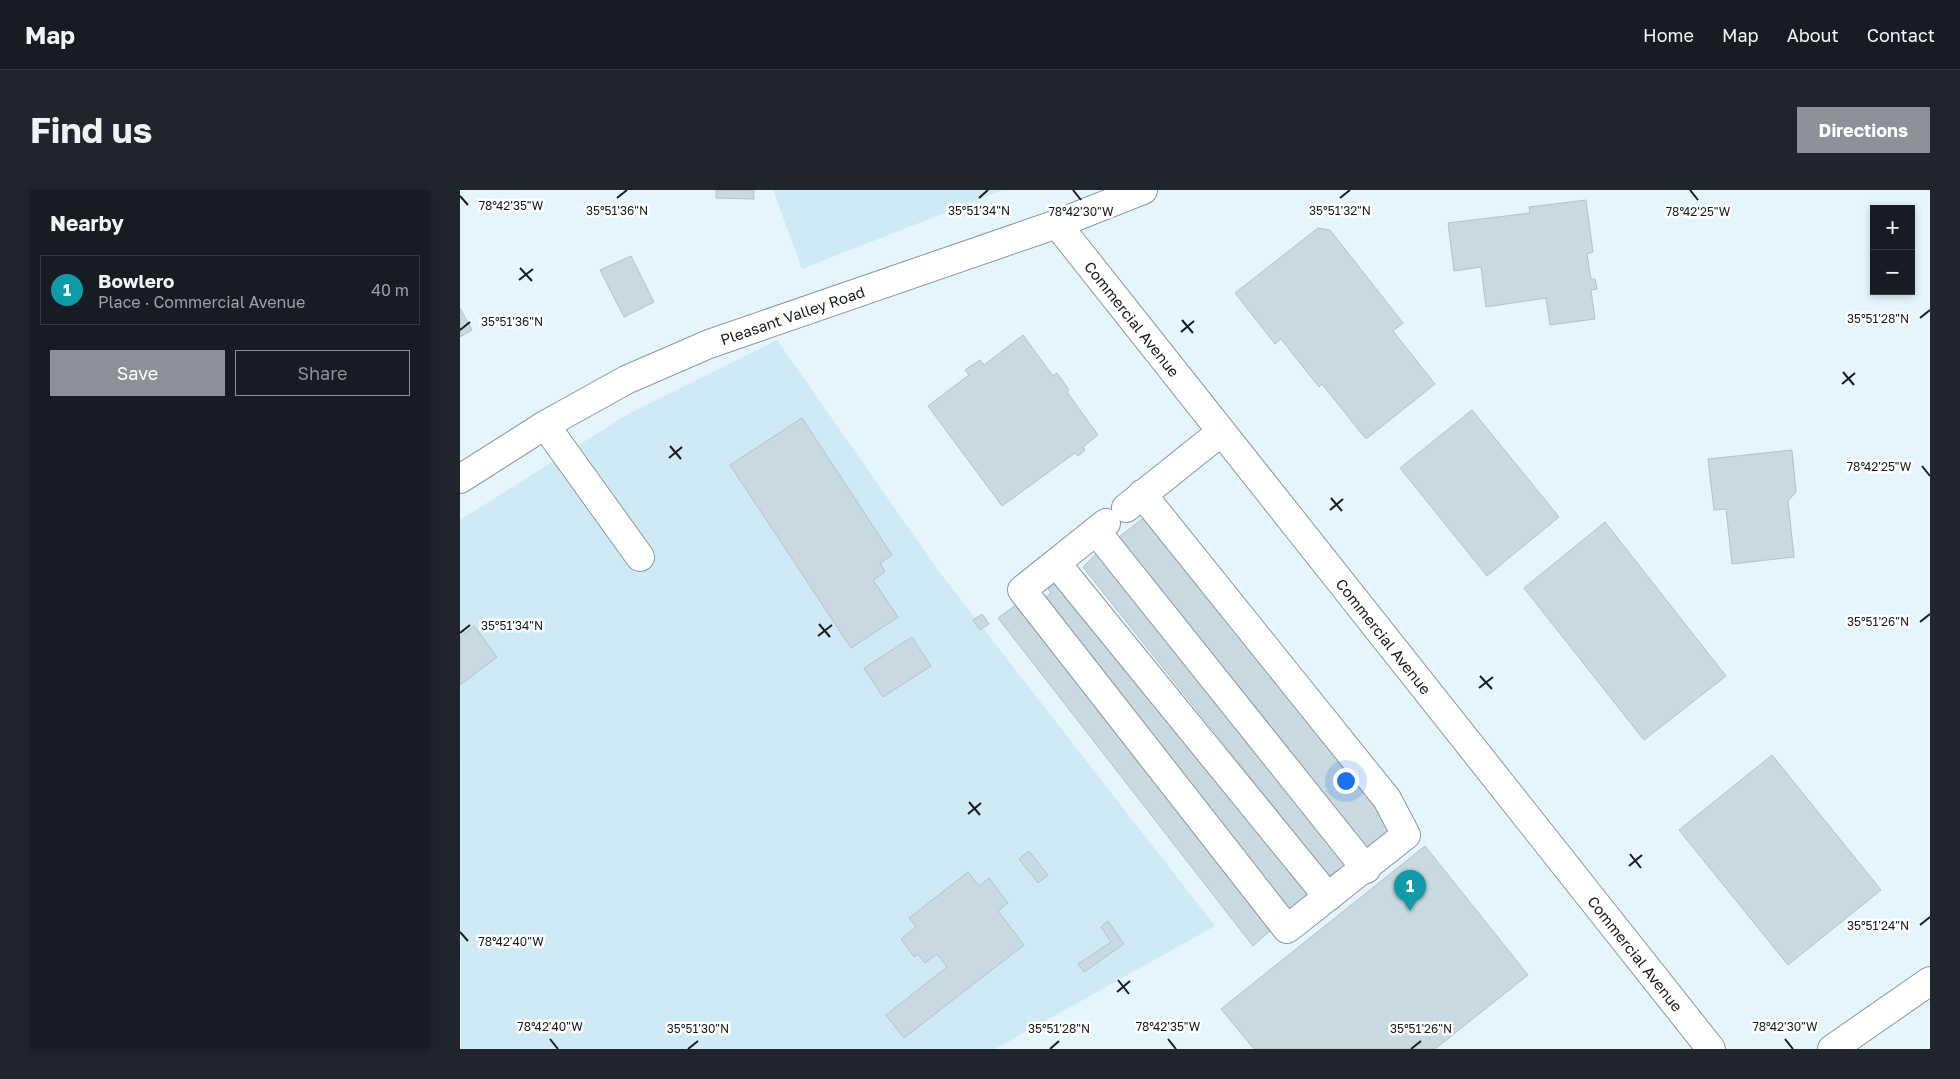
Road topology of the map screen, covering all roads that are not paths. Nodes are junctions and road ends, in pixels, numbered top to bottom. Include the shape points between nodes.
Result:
1 (1143, 190) edge
2 (1057, 224) junction
3 (545, 425) junction
4 (1221, 432) junction
5 (460, 479) edge
6 (1117, 514) junction
7 (640, 557) dead end
8 (1056, 563) junction
9 (1366, 869) junction
10 (1328, 897) junction
11 (1930, 981) edge
12 (1711, 1049) edge
13 (1832, 1049) edge

1 - 2 street, Pleasant Valley Road
2 - 3 street, Pleasant Valley Road via 709,344 626,380
2 - 4 street, Commercial Avenue
3 - 5 street, Pleasant Valley Road
3 - 7 street
4 - 6 street
4 - 12 street, Commercial Avenue
6 - 8 street
6 - 9 street
6 - 9 street via 1388,799 1406,835
8 - 10 street
8 - 10 street via 1022,590 1287,929
9 - 10 street
11 - 13 street

